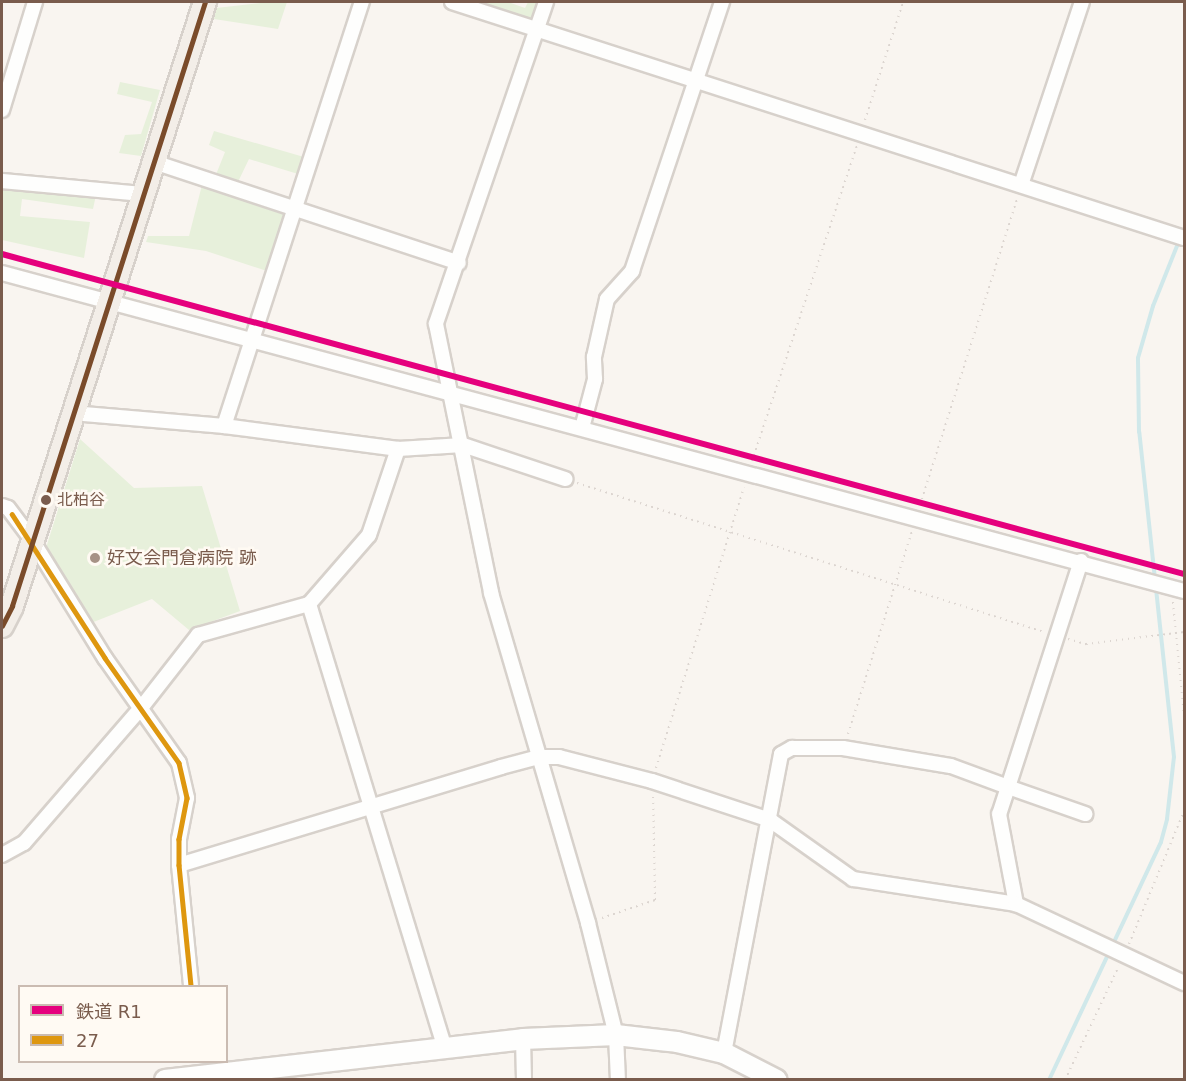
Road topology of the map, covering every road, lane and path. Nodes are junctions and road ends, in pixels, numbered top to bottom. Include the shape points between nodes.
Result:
1 (35, 2) edge
2 (205, 2) edge
3 (362, 2) edge
4 (452, 2) edge
5 (546, 2) edge
6 (722, 2) edge
7 (1082, 2) edge
8 (537, 29) junction
9 (696, 79) junction
10 (2, 110) edge
11 (153, 162) junction
12 (2, 182) edge
13 (1022, 182) junction
14 (143, 194) junction
15 (293, 209) junction
16 (1185, 238) edge
17 (459, 263) junction
18 (2, 273) edge
19 (108, 303) junction
20 (249, 340) junction
21 (450, 393) junction
22 (72, 413) junction
23 (225, 426) junction
24 (582, 428) junction
25 (463, 445) junction
26 (398, 449) junction
27 (565, 479) joint
28 (2, 506) edge
29 (916, 516) junction
30 (32, 540) junction
31 (1081, 561) junction
32 (895, 585) junction
33 (1178, 590) edge
34 (309, 604) junction
35 (2, 626) edge
36 (1185, 632) edge
37 (1176, 633) junction
38 (1055, 636) junction
39 (141, 708) junction
40 (1185, 717) edge
41 (843, 748) junction
42 (538, 757) junction
43 (1008, 787) junction
44 (372, 806) junction
45 (1085, 814) dead end
46 (770, 820) junction
47 (2, 855) edge
48 (179, 865) junction
49 (1016, 904) junction
50 (1185, 983) edge
51 (190, 985) edge
52 (616, 1035) junction
53 (523, 1039) junction
54 (445, 1048) junction
55 (724, 1053) junction
56 (199, 1069) edge
57 (165, 1080) edge
58 (524, 1080) edge
59 (618, 1080) edge
60 (777, 1080) edge

1 - 10 street
2 - 11 main road
3 - 15 street
4 - 8 street
5 - 8 street
6 - 9 street
7 - 13 street
8 - 9 street
8 - 17 street
9 - 13 street
9 - 24 street via 632,271 607,299 594,357 596,380
11 - 14 main road
11 - 15 street
12 - 14 street
13 - 16 street
13 - 29 path
14 - 19 main road
15 - 17 street
15 - 20 street
17 - 21 street via 436,324
18 - 19 street
19 - 20 street
19 - 22 main road
20 - 21 street
20 - 23 street
21 - 24 street
21 - 25 street
22 - 23 street
22 - 30 main road
23 - 26 street
24 - 29 street
25 - 26 street
25 - 27 street
25 - 42 street via 491,593
26 - 34 street via 369,535
27 - 32 path
28 - 30 street via 8,508
29 - 31 street
29 - 32 path
30 - 35 main road
30 - 39 street
31 - 33 street
31 - 38 street
32 - 38 path
32 - 41 path
33 - 37 path
34 - 39 street via 198,634
34 - 44 street
36 - 37 path
37 - 38 path via 1086,644
37 - 40 path
38 - 43 street
39 - 47 street via 24,843
39 - 48 street via 179,763 187,798 178,839
41 - 43 street via 951,766
41 - 46 street via 786,749
42 - 44 street
42 - 46 street via 559,757 652,781
42 - 52 street
43 - 45 street
43 - 49 street via 999,814
44 - 48 street
44 - 54 street
46 - 49 street via 853,879
46 - 55 street
48 - 51 street
49 - 50 street
52 - 53 street
52 - 55 street via 677,1042
52 - 59 street
53 - 54 street
53 - 58 street
54 - 56 street
55 - 60 street
56 - 57 street

